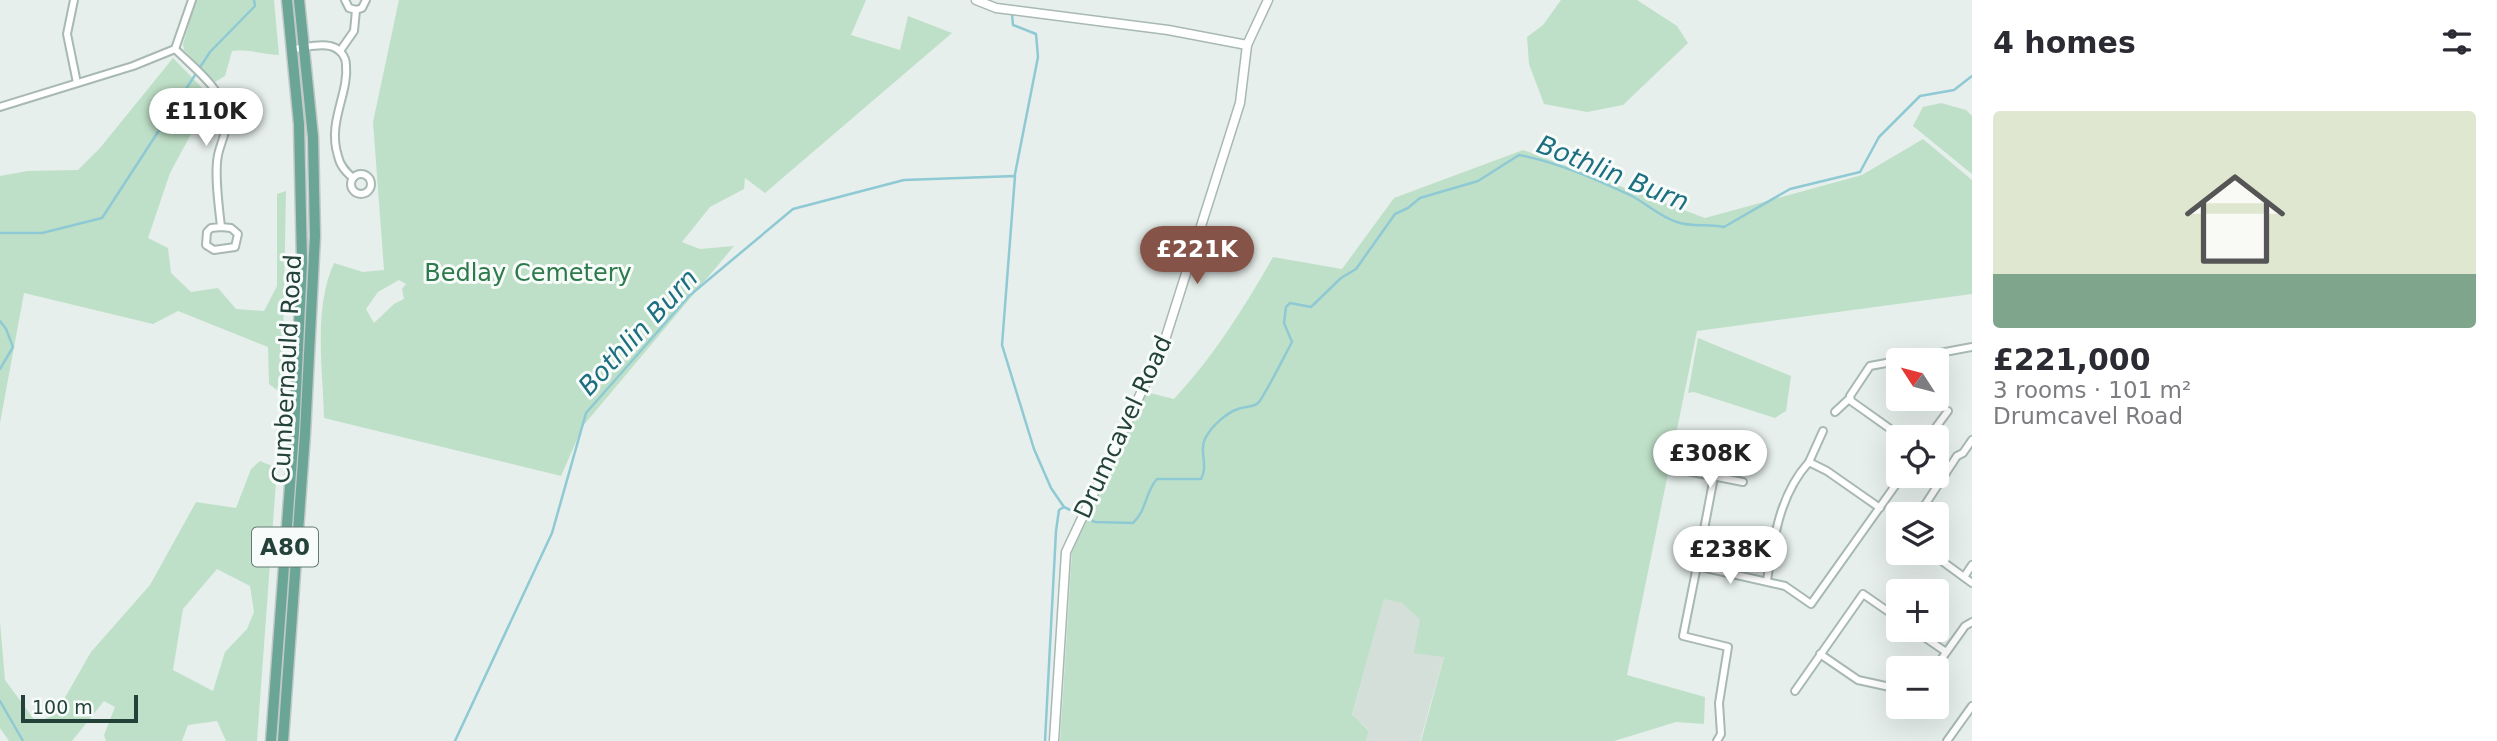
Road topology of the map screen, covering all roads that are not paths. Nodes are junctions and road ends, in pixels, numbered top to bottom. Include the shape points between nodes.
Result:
1 (74, 0) edge
2 (192, 0) edge
3 (287, 0) edge
4 (299, 0) edge
5 (345, 0) edge
6 (366, 0) edge
7 (976, 0) edge
8 (1268, 0) edge
9 (356, 10) junction
10 (1247, 45) junction
11 (175, 48) junction
12 (304, 48) junction
13 (292, 49) junction
14 (340, 51) junction
15 (77, 83) junction
16 (0, 107) edge
17 (353, 178) dead end
18 (221, 227) junction
19 (1972, 347) edge
20 (1850, 398) junction
21 (1948, 411) dead end
22 (1835, 412) dead end
23 (1938, 425) edge
24 (1886, 426) edge
25 (1823, 431) dead end
26 (1972, 440) edge
27 (1809, 462) junction
28 (1682, 470) dead end
29 (1714, 477) junction
30 (1743, 482) dead end
31 (1894, 488) edge
32 (1927, 502) edge
33 (1880, 508) junction
34 (1948, 565) edge
35 (1972, 565) edge
36 (1696, 566) junction
37 (1964, 577) junction
38 (1767, 580) junction
39 (1972, 583) edge
40 (1886, 610) edge
41 (1972, 622) edge
42 (1931, 642) edge
43 (1946, 652) junction
44 (1820, 654) junction
45 (1943, 656) edge
46 (1886, 686) edge
47 (1795, 691) dead end
48 (1972, 706) edge
49 (271, 741) edge
50 (283, 741) edge
51 (1054, 741) edge
52 (1717, 741) edge
53 (1947, 741) edge

1 - 15 street via 67,34
2 - 11 street
3 - 13 main road, Cumbernauld Road / A80
4 - 12 main road, Cumbernauld Road / A80
5 - 9 street
6 - 9 street
7 - 10 street via 996,8
8 - 10 street, Drumcavel Road
9 - 14 street via 354,31
10 - 51 street, Drumcavel Road via 1240,103 1163,346 1066,552
11 - 15 street
11 - 18 street via 217,93 227,114 218,156
12 - 13 street
12 - 14 street via 329,46
12 - 50 main road, Cumbernauld Road / A80 via 313,137 315,236
13 - 49 main road, Cumbernauld Road / A80 via 302,262
14 - 17 street via 347,68 335,124 336,145 341,165
15 - 16 street
18 - 18 street via 236,231 239,238 234,247 214,250 206,245 207,232
19 - 20 street via 1870,366
20 - 22 street
20 - 24 street
21 - 23 street
25 - 27 street
26 - 32 street
27 - 33 street
27 - 38 street via 1777,523
28 - 29 street
29 - 30 street
29 - 36 street
31 - 33 street
33 - 38 street via 1811,604
34 - 37 street
35 - 37 street
36 - 38 street
36 - 52 street via 1683,636 1728,647
37 - 39 street
40 - 44 street via 1863,594
41 - 43 street
42 - 43 street
43 - 45 street
44 - 46 street via 1858,680
44 - 47 street
48 - 53 street

